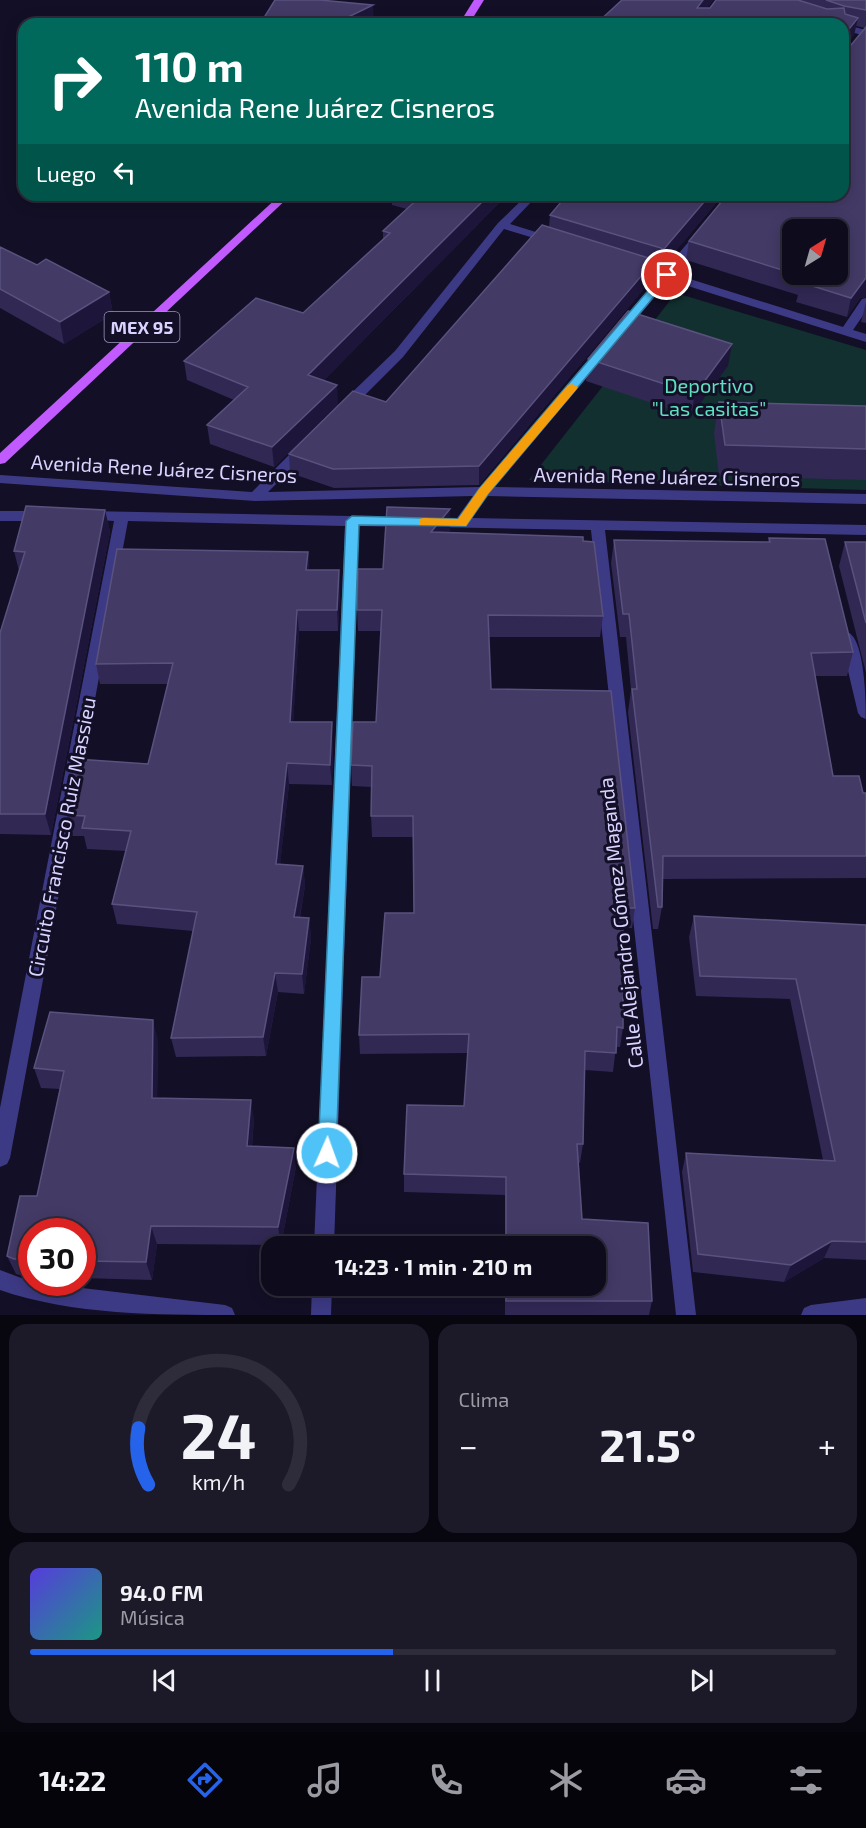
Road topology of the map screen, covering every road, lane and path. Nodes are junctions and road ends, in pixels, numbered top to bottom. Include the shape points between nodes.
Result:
1 (479, 0) edge
2 (468, 18) edge
3 (849, 29) edge
4 (865, 33) edge
5 (857, 41) edge
6 (280, 201) edge
7 (527, 201) edge
8 (711, 222) edge
9 (502, 225) junction
10 (568, 245) edge
11 (623, 262) edge
12 (667, 275) junction
13 (866, 302) edge
14 (845, 332) junction
15 (866, 338) edge
16 (331, 421) edge
17 (314, 438) edge
18 (0, 460) edge
19 (0, 479) edge
20 (483, 491) junction
21 (255, 497) junction
22 (866, 499) edge
23 (0, 516) edge
24 (55, 516) edge
25 (77, 516) edge
26 (122, 516) junction
27 (352, 521) junction
28 (461, 523) junction
29 (598, 527) junction
30 (866, 530) edge
31 (843, 621) edge
32 (866, 713) edge
33 (0, 1158) edge
34 (324, 1236) edge
35 (0, 1280) edge
36 (322, 1296) edge
37 (866, 1308) edge
38 (225, 1315) edge
39 (321, 1315) edge
40 (686, 1315) edge
41 (811, 1315) edge

1 - 2 main road
3 - 4 street
4 - 5 street
6 - 18 main road, MEX 95
7 - 9 street
8 - 12 street
9 - 10 street
9 - 16 street via 399,354
11 - 12 street
12 - 14 street
12 - 20 street
13 - 14 street
14 - 15 street
17 - 21 street
19 - 21 street, Avenida Rene Juárez Cisneros
20 - 21 street, Avenida Rene Juárez Cisneros
20 - 22 street, Avenida Rene Juárez Cisneros
20 - 28 street
23 - 24 street
25 - 26 street
26 - 27 street
26 - 33 street, Circuito Francisco Ruiz Massieu
27 - 28 street
27 - 34 street
28 - 29 street
29 - 30 street via 822,535
29 - 40 street, Calle Alejandro Gómez Maganda
31 - 32 street
35 - 38 street via 29,1291
36 - 39 street
37 - 41 street

